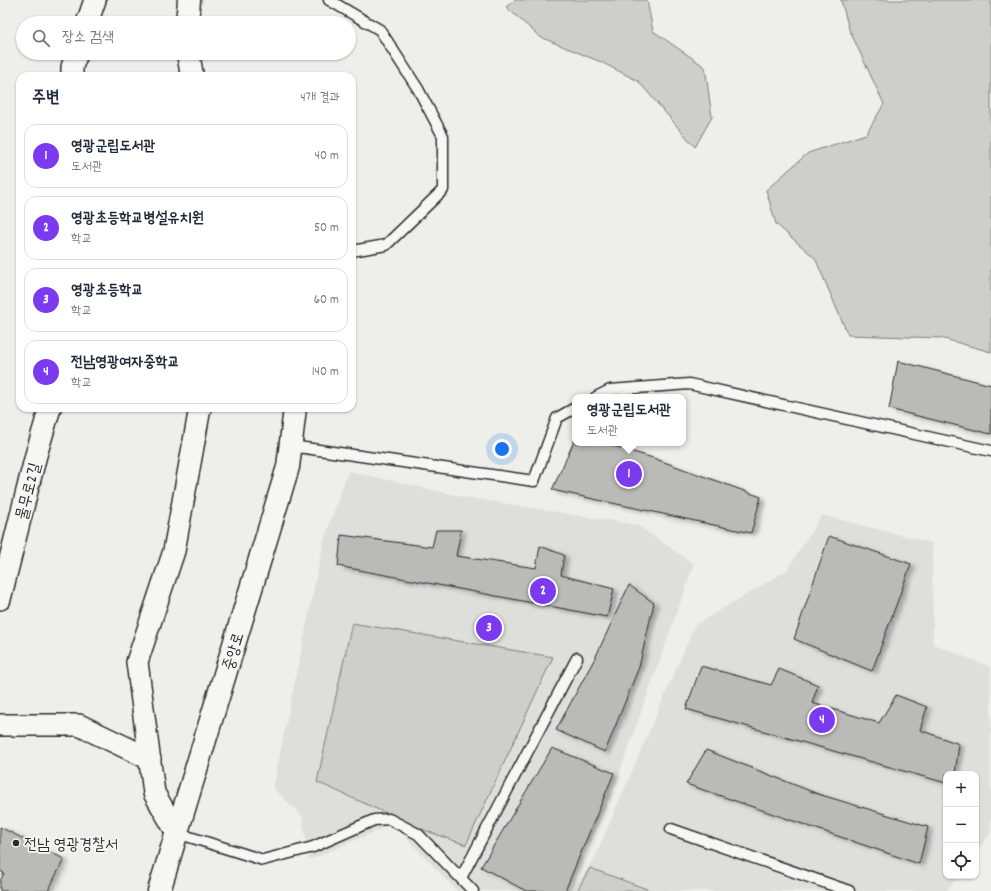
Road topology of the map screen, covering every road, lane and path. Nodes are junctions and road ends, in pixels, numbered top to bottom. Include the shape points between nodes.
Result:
1 (95, 0) edge
2 (189, 0) edge
3 (329, 0) edge
4 (89, 16) edge
5 (188, 16) edge
6 (74, 60) edge
7 (189, 60) edge
8 (72, 72) edge
9 (191, 72) edge
10 (356, 250) edge
11 (602, 394) edge
12 (572, 410) edge
13 (49, 412) edge
14 (199, 412) edge
15 (294, 412) edge
16 (290, 446) junction
17 (991, 451) edge
18 (6, 553) edge
19 (0, 599) edge
20 (577, 658) dead end
21 (0, 725) edge
22 (150, 759) junction
23 (671, 829) dead end
24 (177, 833) junction
25 (461, 878) junction
26 (159, 891) edge
27 (473, 891) edge
28 (849, 891) edge

1 - 4 street
2 - 5 street
3 - 10 lane via 380,30 418,89 442,136 442,190 386,245
6 - 8 street
7 - 9 street
11 - 17 lane via 610,390 689,384
12 - 16 lane via 556,418 534,481
13 - 18 street, 물무로2길
14 - 22 street via 174,551 137,662
15 - 16 street, 중앙로
16 - 24 street, 중앙로 via 288,468
18 - 19 street, 물무로2길
20 - 25 lane
21 - 22 street via 79,725
22 - 24 street via 154,793
23 - 28 lane
24 - 25 lane via 263,860 313,847 374,820 389,819 418,834
24 - 26 street, 중앙로
25 - 27 lane

